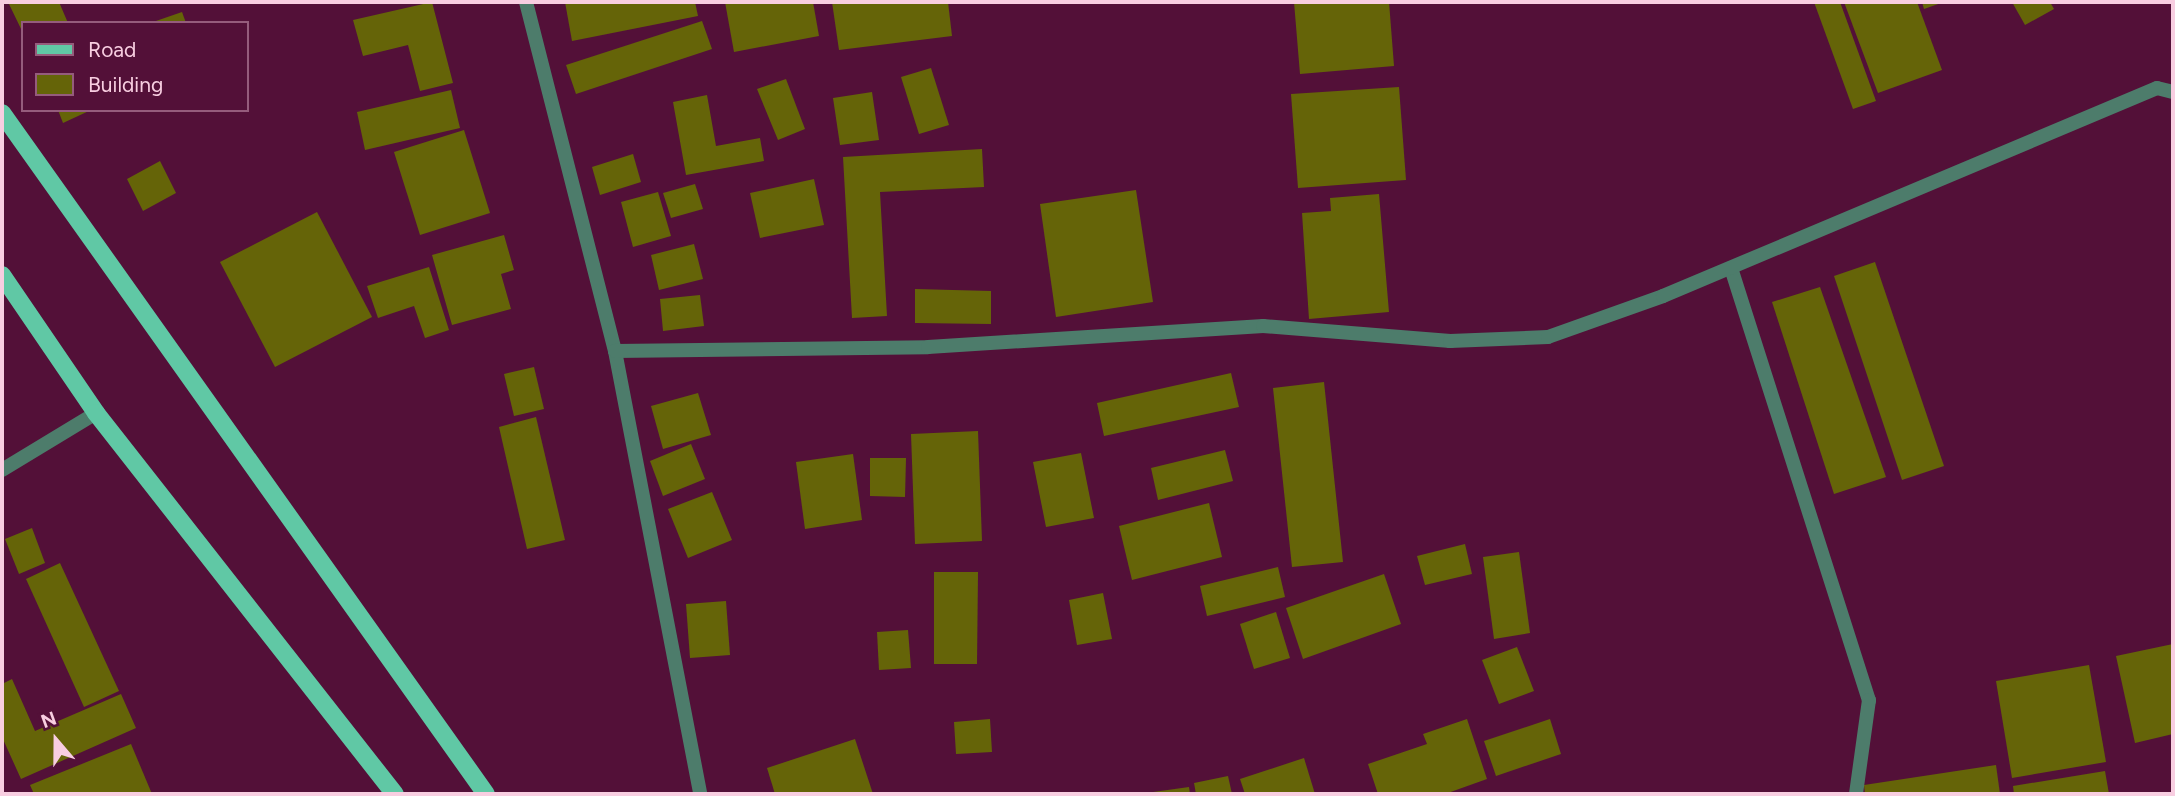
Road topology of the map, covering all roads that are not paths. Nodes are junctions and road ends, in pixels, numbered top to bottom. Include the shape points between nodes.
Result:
1 (526, 2) edge
2 (2173, 92) edge
3 (2, 113) edge
4 (1731, 268) junction
5 (2, 275) edge
6 (615, 351) junction
7 (96, 413) junction
8 (2, 470) edge
9 (395, 794) edge
10 (486, 794) edge
11 (700, 794) edge
12 (1856, 794) edge

1 - 6 street
2 - 4 street via 2157,88
3 - 10 main road
4 - 6 street via 1548,337 1450,341 1263,326 928,347
4 - 12 street via 1869,700
5 - 7 main road
6 - 11 street
7 - 8 street
7 - 9 main road

